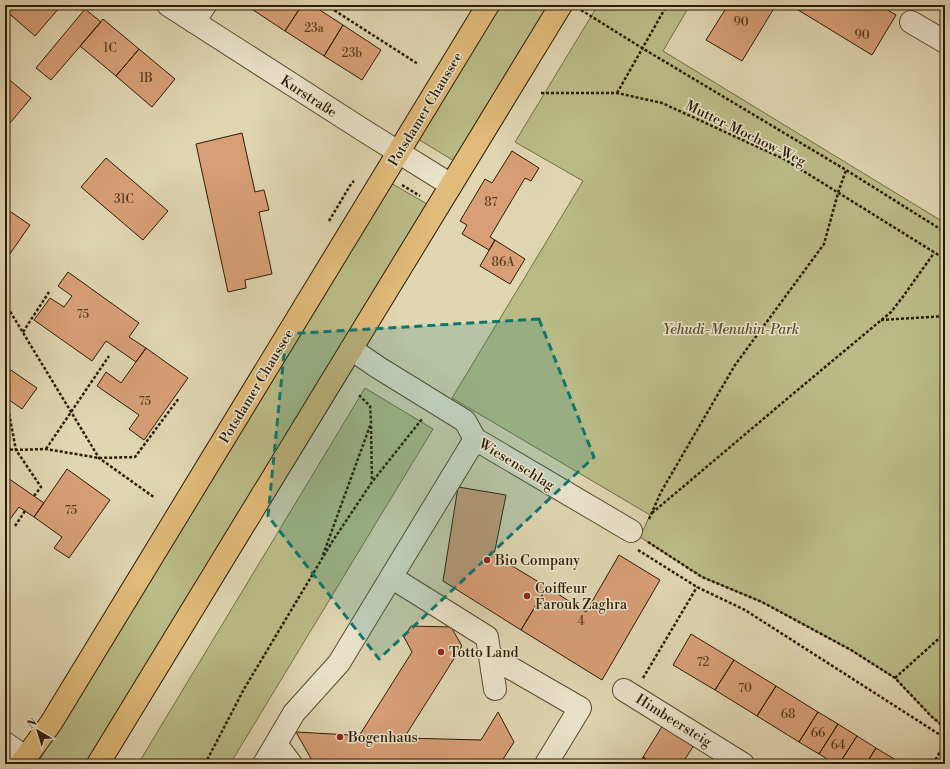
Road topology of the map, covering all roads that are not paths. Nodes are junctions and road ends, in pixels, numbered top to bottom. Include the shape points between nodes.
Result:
1 (168, 5) edge
2 (488, 5) edge
3 (571, 7) edge
4 (199, 13) edge
5 (911, 22) dead end
6 (945, 42) edge
7 (398, 152) junction
8 (451, 185) junction
9 (351, 349) junction
10 (475, 439) junction
11 (636, 534) road end
12 (391, 577) junction
13 (490, 656) junction
14 (495, 689) dead end
15 (628, 692) road end
16 (5, 744) edge
17 (276, 744) junction
18 (23, 761) edge
19 (98, 764) edge
20 (264, 764) edge
21 (291, 764) edge
22 (546, 764) edge
23 (743, 764) edge

1 - 4 street, Kurstraße
2 - 7 main road, Potsdamer Chaussee
3 - 8 main road via 492,120
4 - 7 street, Kurstraße
5 - 6 street
7 - 8 street, Kurstraße
7 - 18 main road, Potsdamer Chaussee via 51,723
8 - 9 main road
9 - 10 street, Wiesenschlag via 465,421
9 - 19 main road
10 - 11 street, Wiesenschlag
10 - 12 street
12 - 13 street via 487,637
12 - 17 street via 339,662 294,713
13 - 14 street
13 - 22 street via 580,708
15 - 23 street, Himbeersteig
16 - 18 street
17 - 20 street
17 - 21 street

